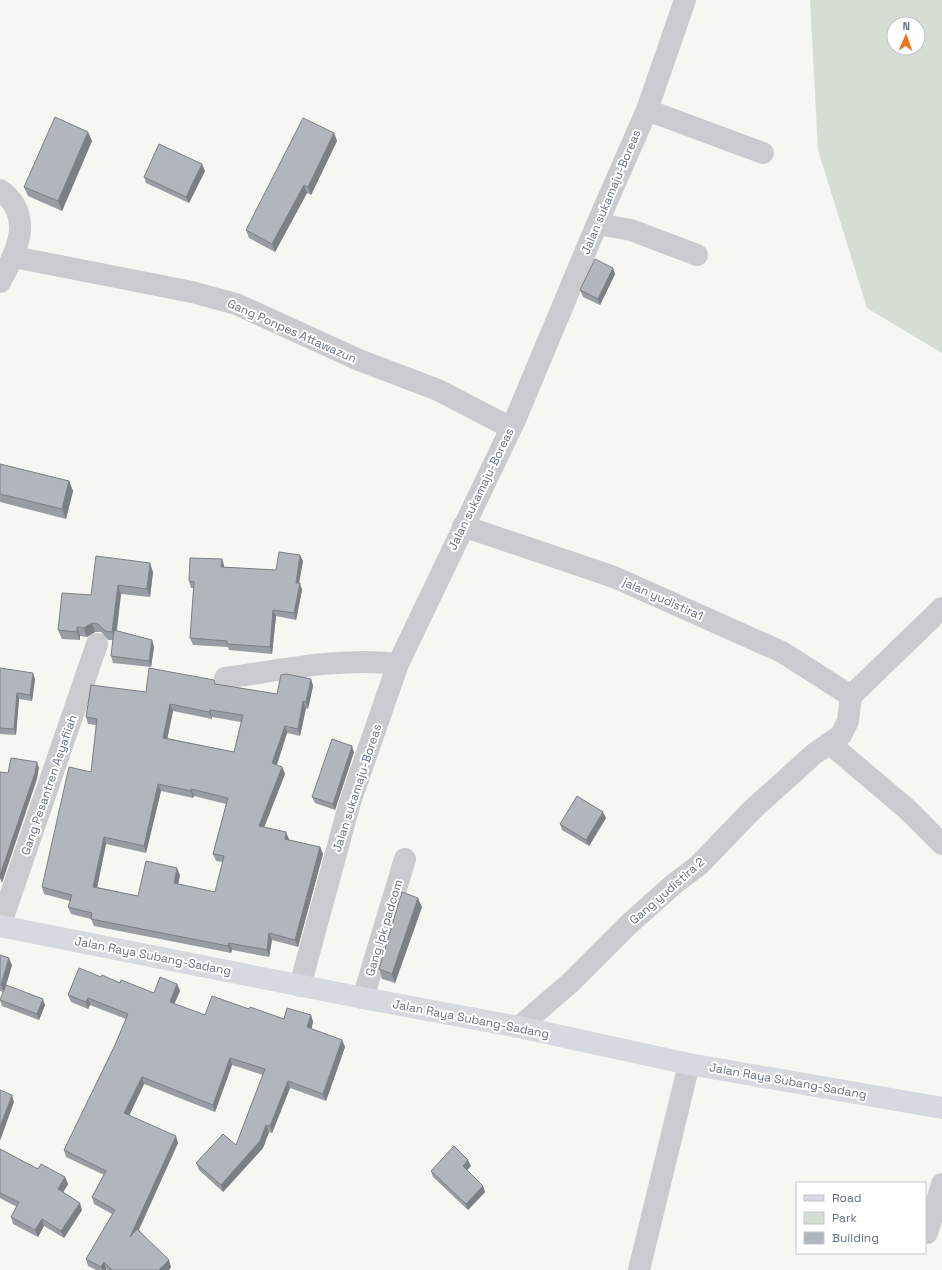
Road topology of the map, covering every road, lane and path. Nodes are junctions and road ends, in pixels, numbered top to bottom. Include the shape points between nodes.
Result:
1 (685, 0) edge
2 (647, 110) junction
3 (764, 153) dead end
4 (0, 190) edge
5 (597, 224) junction
6 (697, 254) dead end
7 (14, 257) junction
8 (0, 282) edge
9 (511, 428) junction
10 (463, 526) junction
11 (942, 608) edge
12 (97, 644) dead end
13 (398, 664) junction
14 (225, 678) dead end
15 (852, 696) junction
16 (822, 748) junction
17 (942, 844) edge
18 (405, 859) dead end
19 (0, 926) edge
20 (300, 986) junction
21 (363, 998) junction
22 (519, 1027) junction
23 (689, 1064) junction
24 (942, 1108) edge
25 (942, 1184) edge
26 (927, 1233) dead end
27 (639, 1270) edge

1 - 2 street, Jalan sukamaju-Boreas
2 - 3 street
2 - 5 street, Jalan sukamaju-Boreas
4 - 7 street via 10,198 18,213 20,235
5 - 6 street via 631,230
5 - 9 street, Jalan sukamaju-Boreas
7 - 8 street
7 - 9 street, Gang Ponpes Attawazun via 192,292 236,304 359,360 438,390
9 - 10 street, Jalan sukamaju-Boreas
10 - 13 street, Jalan sukamaju-Boreas
10 - 15 street, jalan yudistira1 via 614,577 782,652
11 - 15 street
12 - 19 street, Gang Pesantren Asyafiiah
13 - 14 street via 349,661
13 - 20 street, Jalan sukamaju-Boreas via 350,802
15 - 16 street, Gang yudistira 2 via 848,721 841,735
16 - 17 street via 907,809
16 - 22 street, Gang yudistira 2 via 752,810 699,865 628,925 570,983
18 - 21 street, Gang lpk padcom
19 - 20 main road, Jalan Raya Subang-Sadang
20 - 21 main road, Jalan Raya Subang-Sadang
21 - 22 main road, Jalan Raya Subang-Sadang
22 - 23 main road, Jalan Raya Subang-Sadang
23 - 24 main road, Jalan Raya Subang-Sadang
23 - 27 street
25 - 26 street

